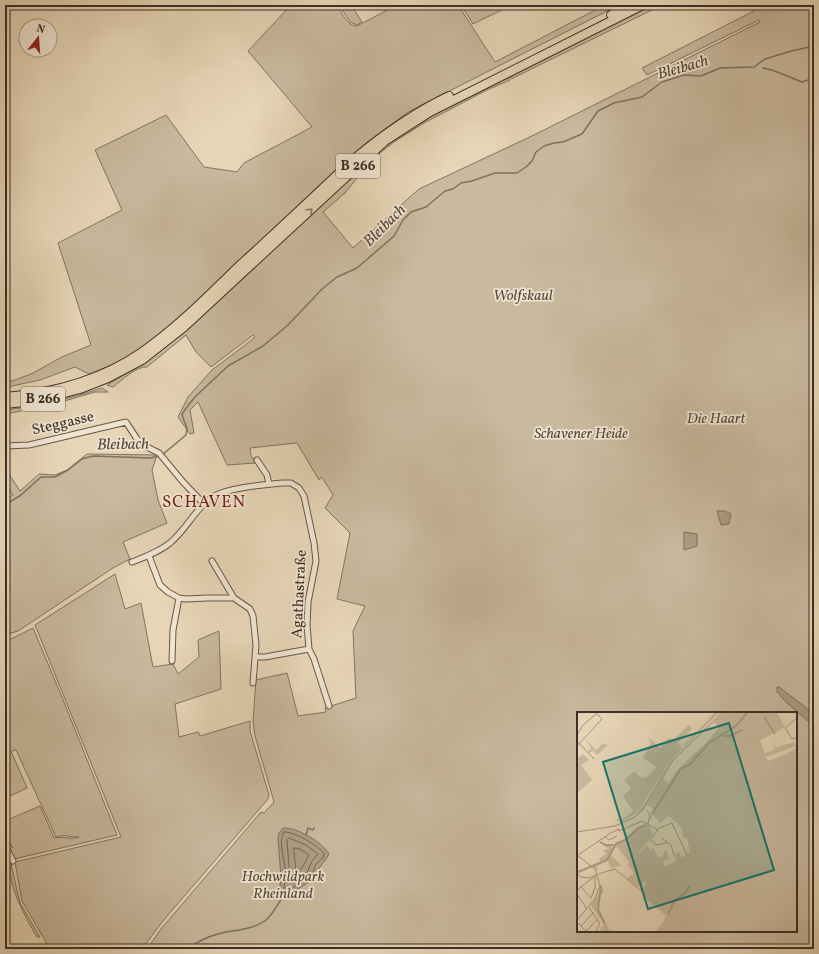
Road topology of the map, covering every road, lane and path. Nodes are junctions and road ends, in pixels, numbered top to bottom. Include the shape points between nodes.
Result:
1 (630, 5) edge
2 (643, 5) edge
3 (5, 397) edge
4 (5, 404) edge
5 (5, 446) edge
6 (258, 460) dead end
7 (269, 484) junction
8 (204, 504) junction
9 (149, 556) junction
10 (212, 561) dead end
11 (132, 562) dead end
12 (180, 598) junction
13 (234, 598) junction
14 (309, 649) junction
15 (256, 657) junction
16 (172, 661) dead end
17 (253, 683) dead end
18 (329, 706) dead end
19 (5, 846) edge
20 (13, 861) dead end

1 - 3 main road, B 266 via 427,107 380,137 142,352 124,363 76,383 52,390
4 -> 2 main road, B 266 via 58,396 108,378 142,360 184,327 385,141 430,112
5 - 8 street, Steggasse via 29,445 126,422 141,443 160,455
6 - 7 street
7 - 8 street, Agathastraße via 231,490 216,495
7 - 14 street, Agathastraße via 291,483 299,488 304,496 316,561 308,602
8 - 9 street, Agathastraße via 171,543
9 - 11 street, Agathastraße
9 - 12 street via 160,585
10 - 13 street
12 - 13 street
12 - 16 street via 173,630
13 - 15 street via 250,609 253,616
14 - 15 street
14 - 18 street, Agathastraße
15 - 17 street
19 - 20 street

